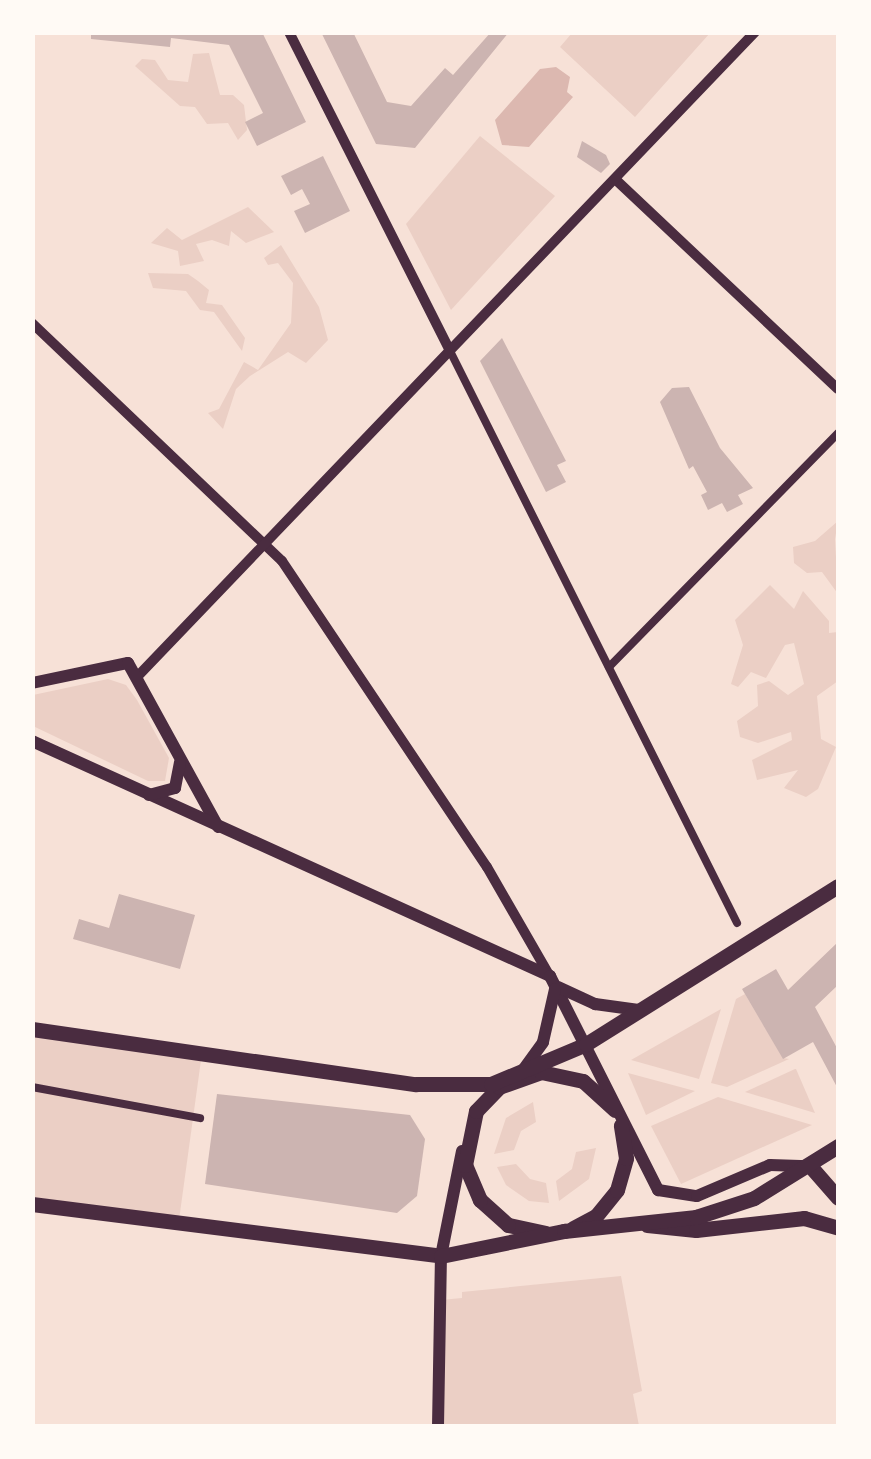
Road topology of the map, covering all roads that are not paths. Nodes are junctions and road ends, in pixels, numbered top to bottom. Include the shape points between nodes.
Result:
1 (289, 32) edge
2 (754, 32) edge
3 (615, 178) junction
4 (32, 323) edge
5 (450, 351) junction
6 (838, 389) edge
7 (838, 433) edge
8 (264, 546) junction
9 (156, 658) junction
10 (128, 663) junction
11 (608, 668) junction
12 (136, 678) junction
13 (32, 683) edge
14 (32, 741) edge
15 (179, 756) junction
16 (147, 794) junction
17 (218, 827) junction
18 (838, 886) edge
19 (737, 923) dead end
20 (553, 981) junction
21 (639, 1010) junction
22 (32, 1029) edge
23 (586, 1044) junction
24 (514, 1078) junction
25 (32, 1087) edge
26 (618, 1117) junction
27 (200, 1118) dead end
28 (468, 1127) junction
29 (838, 1146) edge
30 (811, 1166) junction
31 (838, 1198) edge
32 (32, 1204) edge
33 (647, 1226) junction
34 (838, 1228) edge
35 (564, 1232) junction
36 (440, 1256) junction
37 (438, 1426) edge

1 - 5 street
2 - 3 street
3 - 5 street
3 - 6 street
4 - 8 street
5 - 8 street
5 - 11 street
7 - 11 street
8 - 9 street
8 - 20 street via 282,561 487,867
9 - 10 street
9 - 12 street
10 - 12 street
10 - 13 street
11 - 19 street
12 - 15 street
14 - 16 street
15 - 16 street via 174,788
15 - 17 street
16 - 17 street
17 - 20 street
18 - 21 main road
20 - 21 street via 595,1004
20 - 23 street
20 - 24 street via 543,1042
21 - 23 main road
22 - 24 main road via 416,1084 461,1088
23 - 24 main road
23 - 26 street
24 - 26 main road via 570,1076
24 - 28 main road via 486,1098
25 - 27 street
26 - 30 street via 648,1180 669,1196 696,1196 770,1165
26 - 35 main road via 626,1158 617,1190 596,1216
28 - 35 main road via 470,1183 492,1214 526,1231
28 - 36 street
29 - 30 main road
30 - 31 main road
30 - 33 main road via 720,1210
32 - 36 main road
33 - 34 main road via 696,1230 804,1218
33 - 35 main road
35 - 36 main road
36 - 37 street

